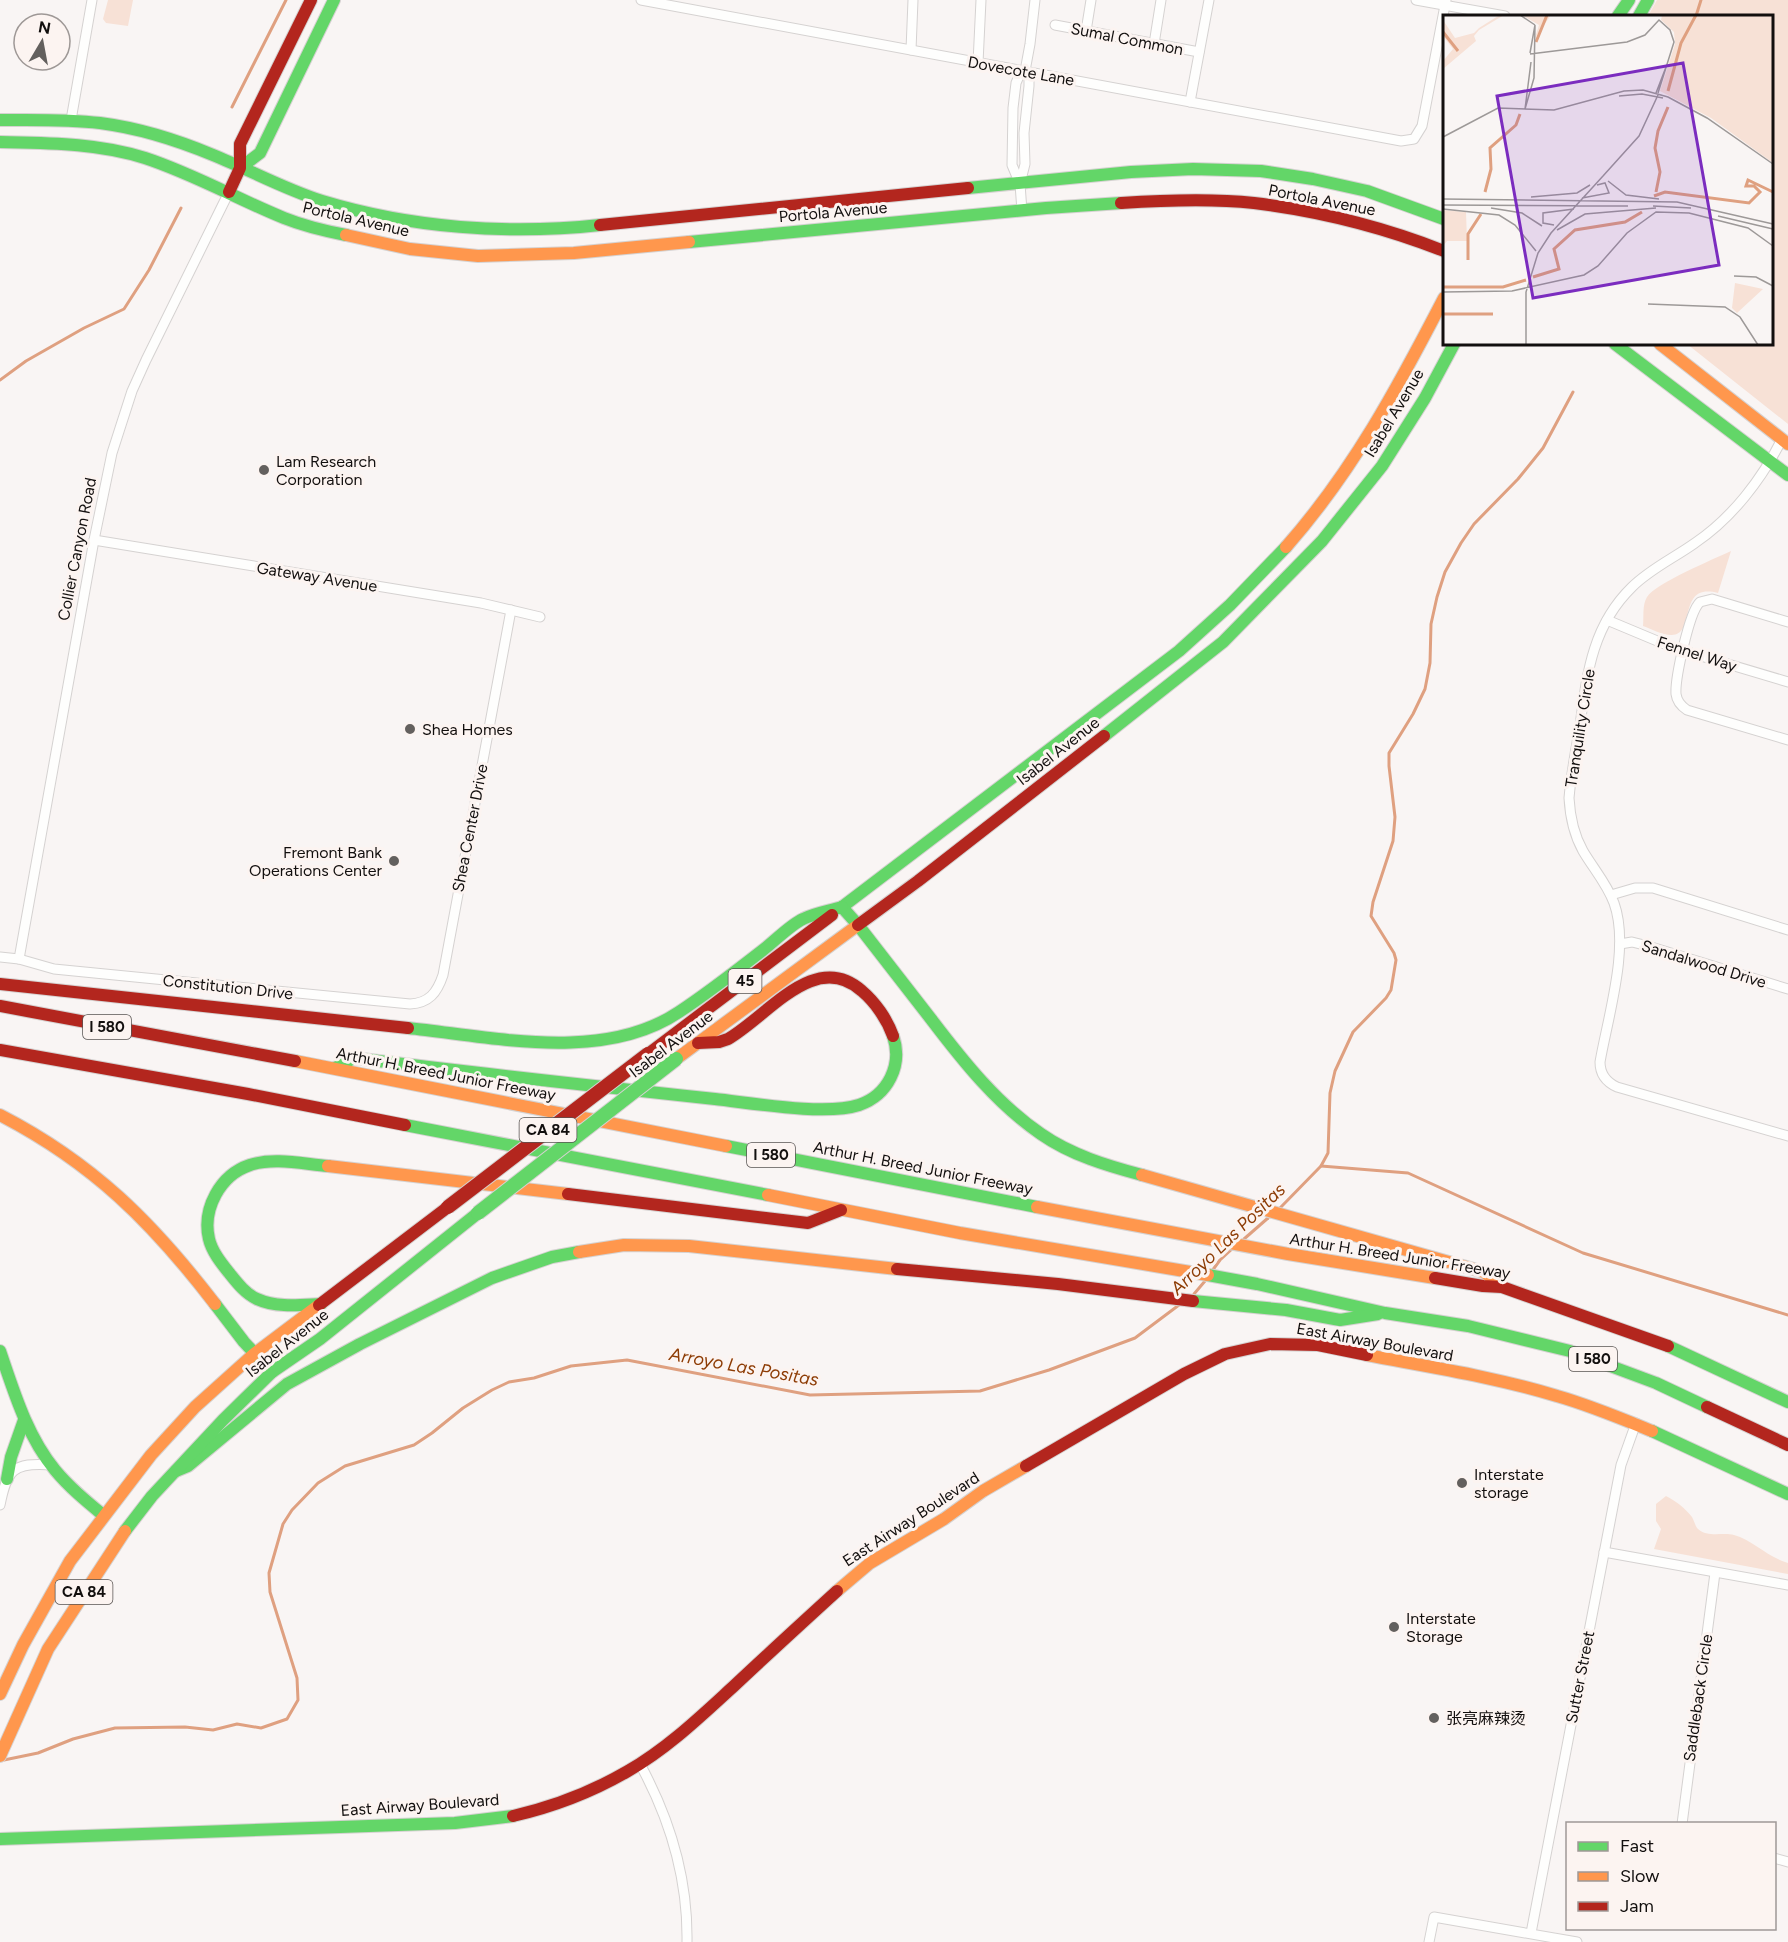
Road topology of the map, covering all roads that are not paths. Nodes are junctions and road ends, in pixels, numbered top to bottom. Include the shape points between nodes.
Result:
1 (92, 0) edge
2 (311, 0) edge
3 (334, 0) edge
4 (641, 0) edge
5 (913, 0) edge
6 (981, 0) edge
7 (1035, 0) edge
8 (1091, 0) edge
9 (1161, 0) edge
10 (1209, 0) edge
11 (1416, 0) edge
12 (1629, 0) edge
13 (1648, 0) edge
14 (1445, 3) edge
15 (1499, 15) edge
16 (1619, 15) edge
17 (1640, 15) edge
18 (1055, 26) dead end
19 (1086, 31) junction
20 (1154, 44) junction
21 (910, 50) junction
22 (1199, 52) junction
23 (978, 63) junction
24 (1025, 71) junction
25 (1190, 102) junction
26 (0, 120) edge
27 (71, 120) junction
28 (0, 142) edge
29 (240, 168) junction
30 (1020, 184) junction
31 (229, 192) junction
32 (1022, 210) junction
33 (1443, 219) edge
34 (1443, 251) edge
35 (1443, 300) edge
36 (1453, 345) edge
37 (1615, 345) edge
38 (1661, 345) edge
39 (1786, 444) edge
40 (1771, 462) junction
41 (1788, 475) edge
42 (94, 540) junction
43 (511, 610) junction
44 (540, 617) dead end
45 (1607, 620) junction
46 (1788, 622) edge
47 (1683, 651) junction
48 (1788, 682) edge
49 (1788, 740) edge
50 (1611, 895) junction
51 (842, 907) junction
52 (858, 925) junction
53 (1788, 930) edge
54 (1620, 944) junction
55 (0, 957) edge
56 (19, 959) junction
57 (443, 975) joint
58 (0, 984) edge
59 (1788, 989) edge
60 (0, 1006) edge
61 (698, 1043) junction
62 (0, 1050) edge
63 (648, 1054) joint
64 (335, 1068) junction
65 (0, 1115) edge
66 (1788, 1136) edge
67 (842, 1209) junction
68 (1502, 1287) junction
69 (321, 1304) junction
70 (1385, 1312) junction
71 (0, 1351) edge
72 (254, 1354) junction
73 (272, 1372) junction
74 (1788, 1402) edge
75 (24, 1420) junction
76 (1636, 1423) junction
77 (1788, 1446) edge
78 (51, 1465) junction
79 (176, 1471) junction
80 (7, 1479) junction
81 (1788, 1494) edge
82 (0, 1506) edge
83 (103, 1515) junction
84 (1604, 1552) junction
85 (1715, 1573) junction
86 (1788, 1586) edge
87 (0, 1694) edge
88 (0, 1756) edge
89 (640, 1764) junction
90 (1682, 1822) edge
91 (0, 1839) edge
92 (1531, 1933) junction
93 (687, 1942) edge
94 (1429, 1942) edge
95 (1577, 1942) edge

1 - 27 street
2 - 29 main road, Collier Canyon Road via 240,144
3 - 29 main road, Collier Canyon Road via 260,153
4 - 21 street, Dovecote Lane
5 - 21 street
6 - 23 street
7 - 24 street
8 - 19 street
9 - 20 street
10 - 22 street
11 - 14 street
12 - 16 main road
13 - 17 main road
14 - 15 street
14 - 25 street, Dovecote Lane via 1422,126 1414,139 1401,141
18 - 19 street, Sumal Common
19 - 20 street, Sumal Common
20 - 22 street, Sumal Common
21 - 23 street, Dovecote Lane
22 - 25 street
23 - 24 street, Dovecote Lane
24 - 25 street, Dovecote Lane
24 - 30 street via 1016,83 1011,132 1012,165
26 - 27 main road, Portola Avenue
27 - 29 main road, Portola Avenue via 151,134
28 - 31 main road, Portola Avenue via 69,144 122,152
29 - 30 main road, Portola Avenue via 320,200 387,218 511,230 573,228
29 - 31 main road, Collier Canyon Road
30 - 32 street
30 - 33 main road, Portola Avenue via 1131,172 1261,171 1367,191
31 - 32 main road, Portola Avenue via 312,228 410,249 478,256 574,253
31 - 42 street, Collier Canyon Road via 132,392 112,453
32 - 34 main road, Portola Avenue via 1151,201 1250,203 1358,222
35 - 51 main road, Isabel Avenue via 1362,448 1283,552 1210,625 1170,658
36 - 52 main road, Isabel Avenue via 1382,466 1322,541 1223,642
37 - 40 main road
38 - 39 main road
39 - 40 street, Tranquility Circle
40 - 41 main road
40 - 45 street, Tranquility Circle via 1725,519 1640,580
42 - 43 street, Gateway Avenue
42 - 56 street, Collier Canyon Road
43 - 44 street, Gateway Avenue
43 - 57 street, Shea Center Drive
45 - 47 street, Fennel Way
45 - 50 street, Tranquility Circle via 1588,668 1569,798 1577,839
46 - 47 street via 1705,599 1694,609
47 - 48 street, Fennel Way
47 - 49 street via 1676,693 1682,706
50 - 53 street via 1653,888
50 - 54 street, Tranquility Circle via 1618,916
51 - 52 main road
51 - 58 main road via 802,919 687,1007 650,1028 582,1043 536,1042
51 - 63 main road, Isabel Avenue / 45
52 - 61 main road, Isabel Avenue / 45
52 - 68 main road via 999,1100 1028,1125 1066,1148 1092,1160 1484,1272
54 - 59 street, Sandalwood Drive via 1648,946
54 - 66 street, Tranquility Circle via 1600,1062 1607,1081
55 - 56 street, Constitution Drive
56 - 57 street, Constitution Drive via 54,969 410,1004 419,1004 435,994
60 - 64 main road, Arthur H. Breed Junior Freeway / I 580
61 - 64 main road via 726,1040 801,984 830,975 855,982 882,1013 897,1047 897,1065 880,1093 867,1102 834,1109 533,1081 354,1058
61 - 73 main road, Isabel Avenue / CA 84, bridge via 320,1339
62 - 67 main road, I 580
63 - 69 main road, Isabel Avenue / CA 84, bridge
64 - 68 main road, Arthur H. Breed Junior Freeway / I 580 via 1207,1239
65 - 72 main road via 60,1149 126,1202 168,1245
67 - 69 main road via 808,1223 278,1161 254,1164 231,1174 209,1210 210,1240 223,1264 243,1290 269,1304
67 - 70 main road, I 580 via 1257,1284
68 - 74 main road, Arthur H. Breed Junior Freeway / I 580 via 1671,1347
69 - 72 main road, Isabel Avenue / CA 84
70 - 77 main road, I 580 via 1468,1326 1570,1351 1656,1383
70 - 79 main road via 1340,1320 1286,1310 689,1246 624,1245 552,1257 492,1278 360,1344 287,1383 188,1466
71 - 75 main road
72 - 73 main road
72 - 83 main road, Isabel Avenue / CA 84 via 188,1415
73 - 79 main road, Isabel Avenue / CA 84
75 - 78 main road
75 - 80 main road via 10,1457
76 - 81 main road, East Airway Boulevard
76 - 84 street, Sutter Street via 1621,1465
76 - 89 main road, East Airway Boulevard via 1517,1385 1318,1345 1270,1344 1225,1354 983,1491 870,1563 700,1717
78 - 80 street via 18,1468
78 - 83 main road
79 - 88 main road, Isabel Avenue / CA 84 via 125,1531 48,1649
80 - 82 street
83 - 87 main road, Isabel Avenue / CA 84 via 70,1560
84 - 85 street
84 - 92 street, Sutter Street
85 - 86 street
85 - 90 street, Saddleback Circle
89 - 91 main road, East Airway Boulevard via 569,1799 522,1814 484,1820
89 - 93 street via 674,1843 684,1894
92 - 94 street via 1434,1917
92 - 95 street

